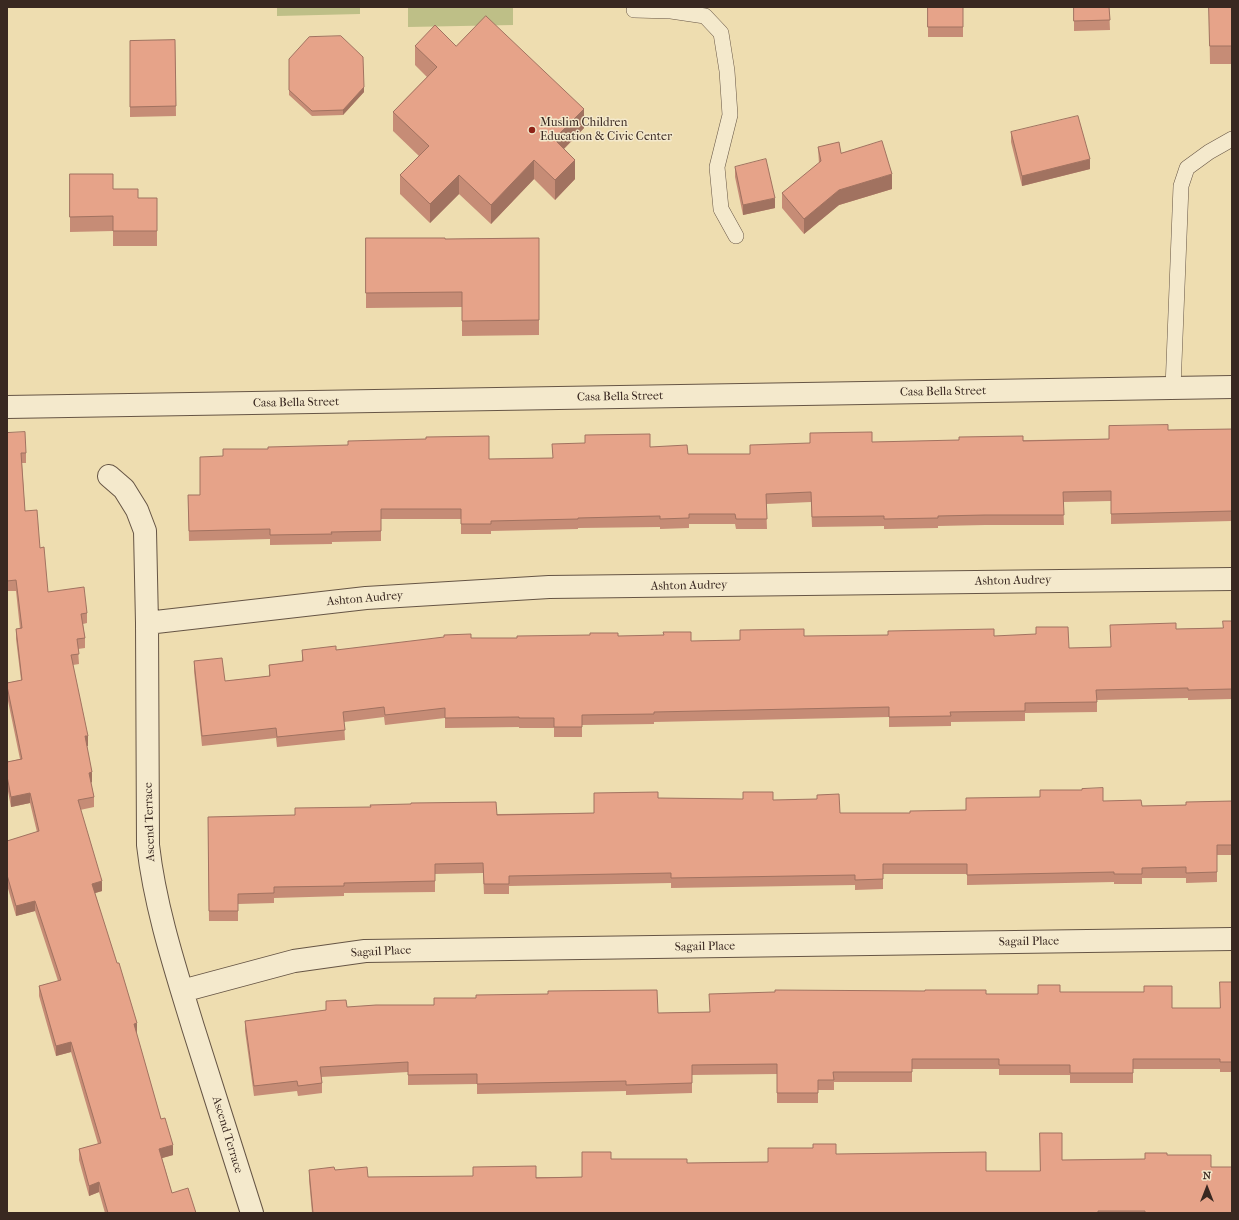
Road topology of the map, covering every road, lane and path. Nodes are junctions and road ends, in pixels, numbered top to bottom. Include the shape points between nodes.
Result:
1 (634, 10) dead end
2 (1232, 139) edge
3 (736, 236) dead end
4 (1232, 387) edge
5 (1173, 388) junction
6 (7, 407) edge
7 (109, 476) dead end
8 (1232, 578) edge
9 (147, 623) junction
10 (1232, 939) edge
11 (182, 991) junction
12 (252, 1213) edge

1 - 3 lane via 670,11 705,16 721,33 730,115 717,167 721,209
2 - 5 lane via 1187,168 1181,186
4 - 5 street, Casa Bella Street
5 - 6 street, Casa Bella Street
7 - 9 street, Ascend Terrace via 124,489 137,510 145,531
8 - 9 street, Ashton Audrey via 549,588 366,598
9 - 11 street, Ascend Terrace via 148,845 163,925
10 - 11 street, Sagail Place via 365,951 294,961
11 - 12 street, Ascend Terrace

